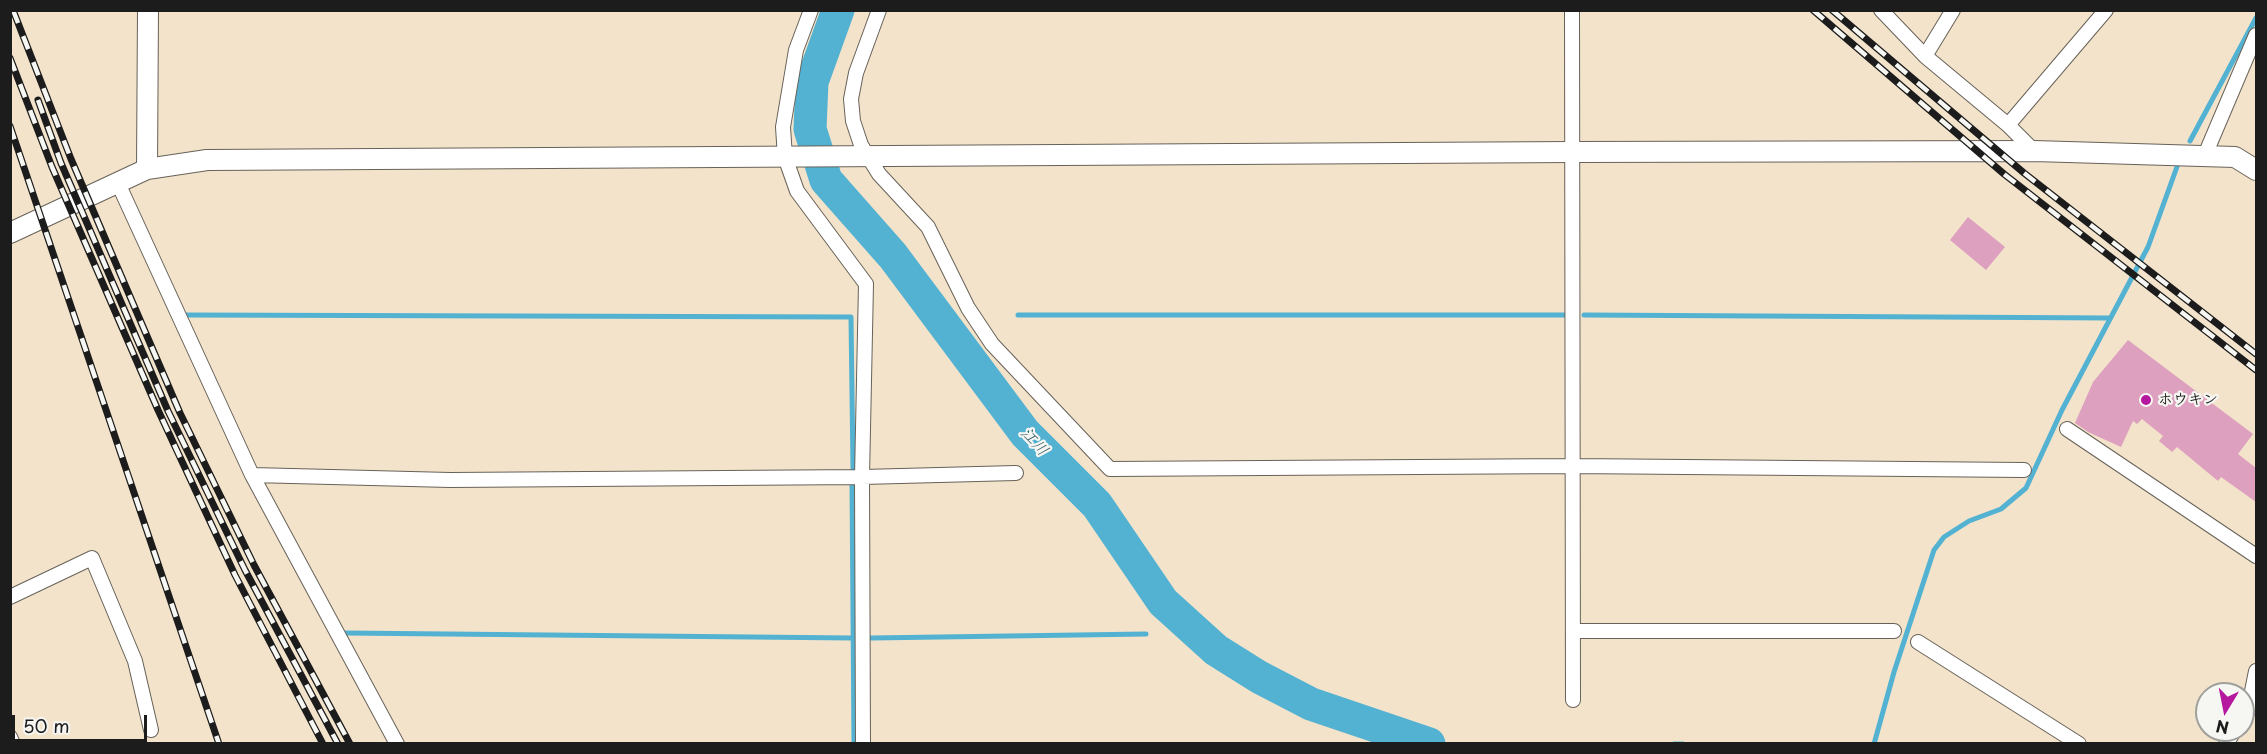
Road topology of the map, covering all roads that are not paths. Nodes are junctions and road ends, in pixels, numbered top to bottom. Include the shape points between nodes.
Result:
1 (148, 10) edge
2 (811, 10) edge
3 (879, 10) edge
4 (1572, 10) edge
5 (1881, 10) edge
6 (1953, 10) edge
7 (2106, 10) edge
8 (2256, 35) edge
9 (1925, 56) junction
10 (2008, 125) junction
11 (2034, 151) junction
12 (1572, 152) junction
13 (2205, 155) junction
14 (863, 157) junction
15 (789, 158) junction
16 (147, 169) junction
17 (2256, 170) edge
18 (117, 181) junction
19 (10, 233) edge
20 (2067, 429) dead end
21 (1573, 466) junction
22 (2024, 470) dead end
23 (1016, 473) dead end
24 (252, 475) junction
25 (862, 477) junction
26 (2256, 556) edge
27 (10, 597) edge
28 (1573, 631) junction
29 (1894, 631) dead end
30 (1918, 642) dead end
31 (1573, 699) dead end
32 (151, 730) dead end
33 (10, 738) edge
34 (13, 744) edge
35 (397, 744) edge
36 (863, 744) edge
37 (2079, 744) edge

1 - 16 street
2 - 15 street via 796,50 788,88 783,126
3 - 14 street via 856,73 851,99
4 - 12 street
5 - 9 street
6 - 9 street
7 - 10 street
8 - 13 street
9 - 10 street
10 - 11 street
11 - 12 street
11 - 13 street
12 - 14 street
12 - 21 street
13 - 17 street via 2235,157
14 - 15 street
14 - 21 street via 928,227 968,308 992,344 1110,469
15 - 16 street via 207,160
15 - 25 street via 797,191 866,284
16 - 18 street
18 - 19 street
18 - 24 street
20 - 26 street
21 - 22 street
21 - 28 street
23 - 25 street
24 - 25 street via 450,480
24 - 35 street
25 - 36 street
27 - 32 street via 92,558 135,662
28 - 29 street
28 - 31 street
30 - 37 street
33 - 34 street

